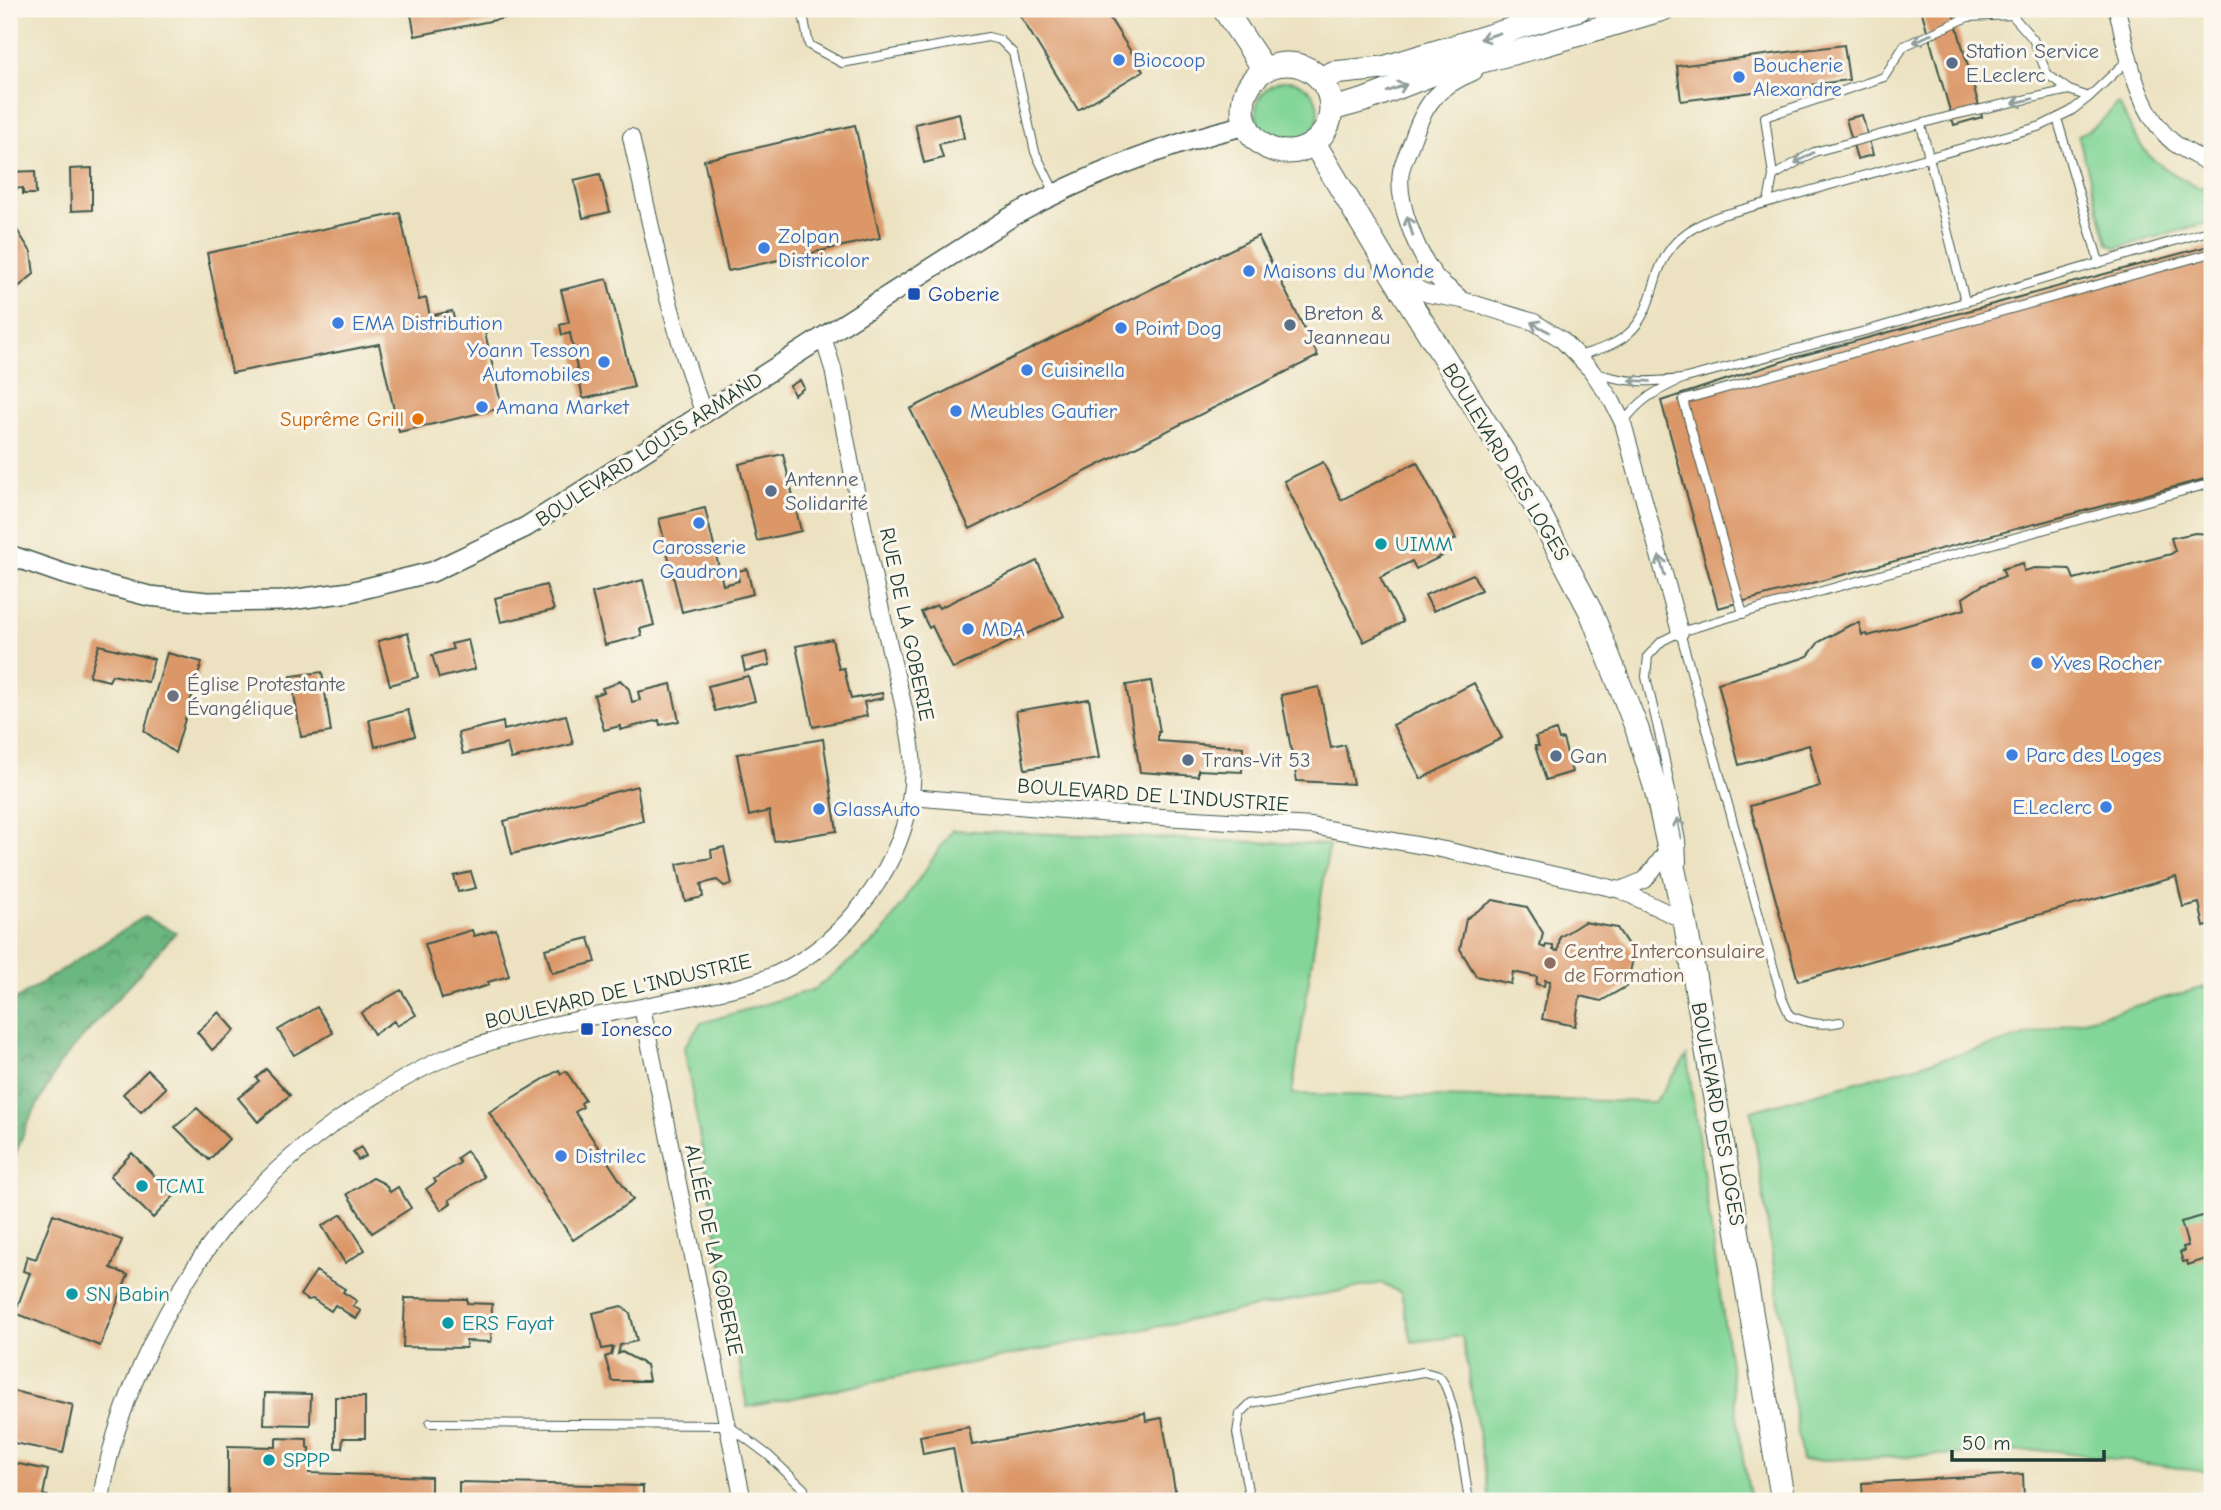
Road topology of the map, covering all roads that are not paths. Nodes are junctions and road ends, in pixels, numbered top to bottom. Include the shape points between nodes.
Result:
1 (802, 9) edge
2 (1224, 9) edge
3 (1579, 9) edge
4 (1663, 9) edge
5 (2117, 9) edge
6 (1536, 47) junction
7 (2129, 59) junction
8 (1264, 69) junction
9 (1321, 78) junction
10 (2069, 90) junction
11 (2089, 97) junction
12 (1332, 109) junction
13 (2057, 118) junction
14 (1246, 125) junction
15 (1921, 125) junction
16 (631, 137) dead end
17 (1314, 143) junction
18 (1929, 157) junction
19 (2212, 165) edge
20 (1773, 176) junction
21 (1055, 192) junction
22 (1768, 202) junction
23 (2212, 230) edge
24 (2212, 253) edge
25 (2099, 262) junction
26 (1394, 278) junction
27 (1462, 300) junction
28 (1965, 301) junction
29 (823, 337) junction
30 (1579, 356) junction
31 (1591, 370) junction
32 (1682, 379) junction
33 (704, 414) junction
34 (1623, 423) junction
35 (2212, 483) edge
36 (9, 555) edge
37 (1743, 614) junction
38 (1680, 632) junction
39 (911, 797) junction
40 (1670, 847) junction
41 (1620, 890) junction
42 (1685, 921) junction
43 (642, 1007) junction
44 (1840, 1022) dead end
45 (429, 1423) dead end
46 (728, 1425) junction
47 (1778, 1496) edge
48 (101, 1501) edge
49 (743, 1501) edge
50 (808, 1501) edge
51 (1250, 1501) edge
52 (1469, 1501) edge

1 - 21 lane via 809,45 842,63 988,37 1000,40 1013,53 1035,152
2 - 8 main road
3 -> 9 main road via 1383,68
4 - 6 main road
5 - 7 street
12 -> 6 main road via 1435,73
27 -> 6 street via 1436,276 1414,239 1401,172 1421,114 1441,89
7 - 11 lane
7 - 19 street via 2155,120 2174,143
8 - 9 main road via 1294,63
8 - 14 main road via 1243,100
9 - 12 main road
10 - 11 lane
10 -> 15 lane
10 -> 20 lane via 2047,74 2033,39 2012,15 1968,17 1904,46 1884,78 1765,117
11 - 13 lane
12 - 17 main road via 1324,134
13 - 18 lane via 2010,136
13 - 25 lane
14 - 17 main road via 1253,137 1276,151 1302,150
14 - 21 street, BOULEVARD LOUIS ARMAND via 1125,163
15 - 18 lane
15 -> 20 lane via 1814,152
16 - 33 street via 664,285
17 - 26 main road, BOULEVARD DES LOGES
18 - 22 lane
18 - 28 lane
20 - 22 lane
21 - 29 street, BOULEVARD LOUIS ARMAND
22 - 30 lane via 1718,216 1685,233 1669,249 1647,307 1630,333
23 - 25 lane
24 - 37 lane via 1683,400
25 - 28 lane
26 - 27 street via 1428,294
26 - 40 main road, BOULEVARD DES LOGES via 1527,490 1591,612 1637,729
30 -> 27 street via 1534,322
28 - 32 lane
29 - 33 street, BOULEVARD LOUIS ARMAND
29 - 39 street, RUE DE LA GOBERIE via 912,743
30 - 31 street
32 -> 31 lane via 1642,383
31 - 34 street
32 - 34 lane via 1651,393
33 - 36 street, BOULEVARD LOUIS ARMAND via 526,527 432,572 350,593 233,603 149,596
38 -> 34 street
35 - 37 lane
37 - 38 lane
42 -> 38 lane via 1681,840 1646,677 1648,656 1662,641
38 - 44 lane via 1782,998 1790,1016 1809,1023
39 - 41 street, BOULEVARD DE L'INDUSTRIE via 1312,826 1445,850
39 - 43 street, BOULEVARD DE L'INDUSTRIE via 893,858 839,932 767,978
40 - 41 street via 1646,880
40 - 42 main road, BOULEVARD DES LOGES
41 - 42 street, BOULEVARD DE L'INDUSTRIE
42 - 47 main road, BOULEVARD DES LOGES via 1775,1454
43 - 46 street, ALLÉE DE LA GOBERIE
43 - 48 street, BOULEVARD DE L'INDUSTRIE via 545,1026 424,1067 323,1131 273,1173 215,1235 173,1301 129,1393
45 - 46 lane
46 - 49 street, ALLÉE DE LA GOBERIE
46 - 50 lane via 804,1489
51 - 52 lane via 1237,1433 1240,1414 1251,1403 1423,1372 1437,1375 1446,1386

